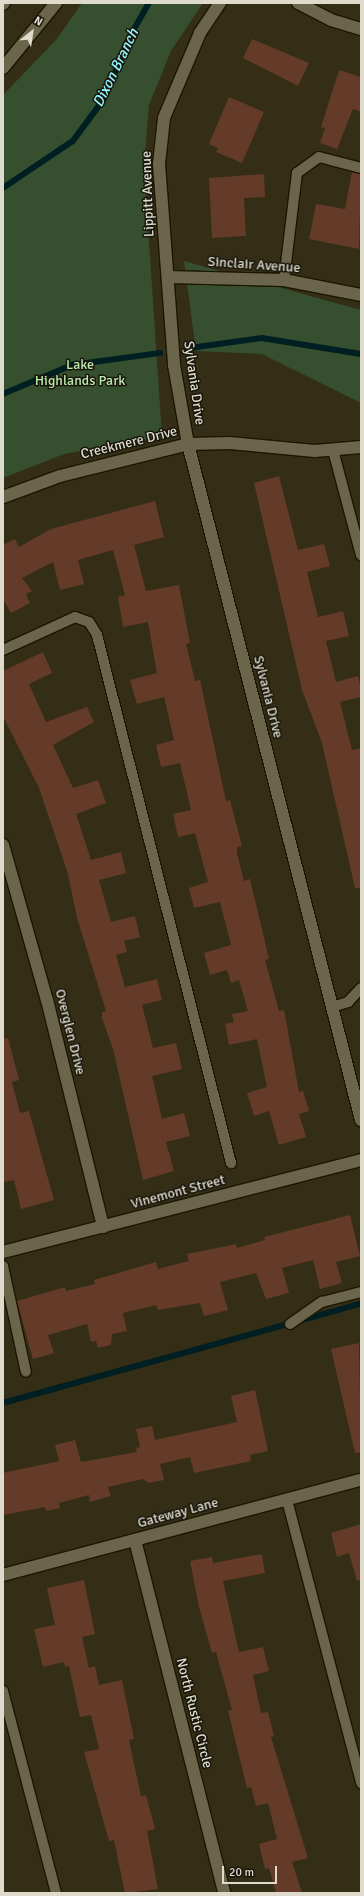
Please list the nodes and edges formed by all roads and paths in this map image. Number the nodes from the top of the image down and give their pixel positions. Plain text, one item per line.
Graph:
1 (56, 3) edge
2 (220, 3) edge
3 (298, 3) edge
4 (361, 29) edge
5 (3, 68) edge
6 (361, 168) edge
7 (168, 277) junction
8 (284, 280) junction
9 (361, 295) edge
10 (188, 444) junction
11 (361, 447) edge
12 (333, 450) junction
13 (3, 497) edge
14 (361, 556) edge
15 (3, 650) edge
16 (3, 845) edge
17 (361, 988) edge
18 (332, 1007) junction
19 (361, 1120) edge
20 (361, 1160) edge
21 (231, 1163) dead end
22 (103, 1227) junction
23 (3, 1252) edge
24 (3, 1266) edge
25 (361, 1292) edge
26 (290, 1324) dead end
27 (26, 1372) dead end
28 (361, 1480) edge
29 (287, 1500) junction
30 (135, 1540) junction
31 (3, 1574) edge
32 (3, 1691) edge
33 (361, 1782) edge
34 (56, 1893) edge
35 (224, 1893) edge

1 - 5 street
2 - 7 street, Lippitt Avenue
3 - 4 street
6 - 8 lane
7 - 8 street, Sinclair Avenue
7 - 10 street, Sylvania Drive
8 - 9 street, Sinclair Avenue
10 - 12 street, Creekmere Drive
10 - 13 street, Creekmere Drive
10 - 18 street, Sylvania Drive
11 - 12 street, Creekmere Drive
12 - 14 lane
15 - 21 lane
16 - 22 street, Overglen Drive
17 - 18 lane
18 - 19 street, Sylvania Drive
20 - 22 street, Vinemont Street
22 - 23 street, Vinemont Street
24 - 27 lane
25 - 26 lane
28 - 29 street, Gateway Lane
29 - 30 street, Gateway Lane
29 - 33 lane
30 - 31 street, Gateway Lane
30 - 35 street, North Rustic Circle
32 - 34 lane

